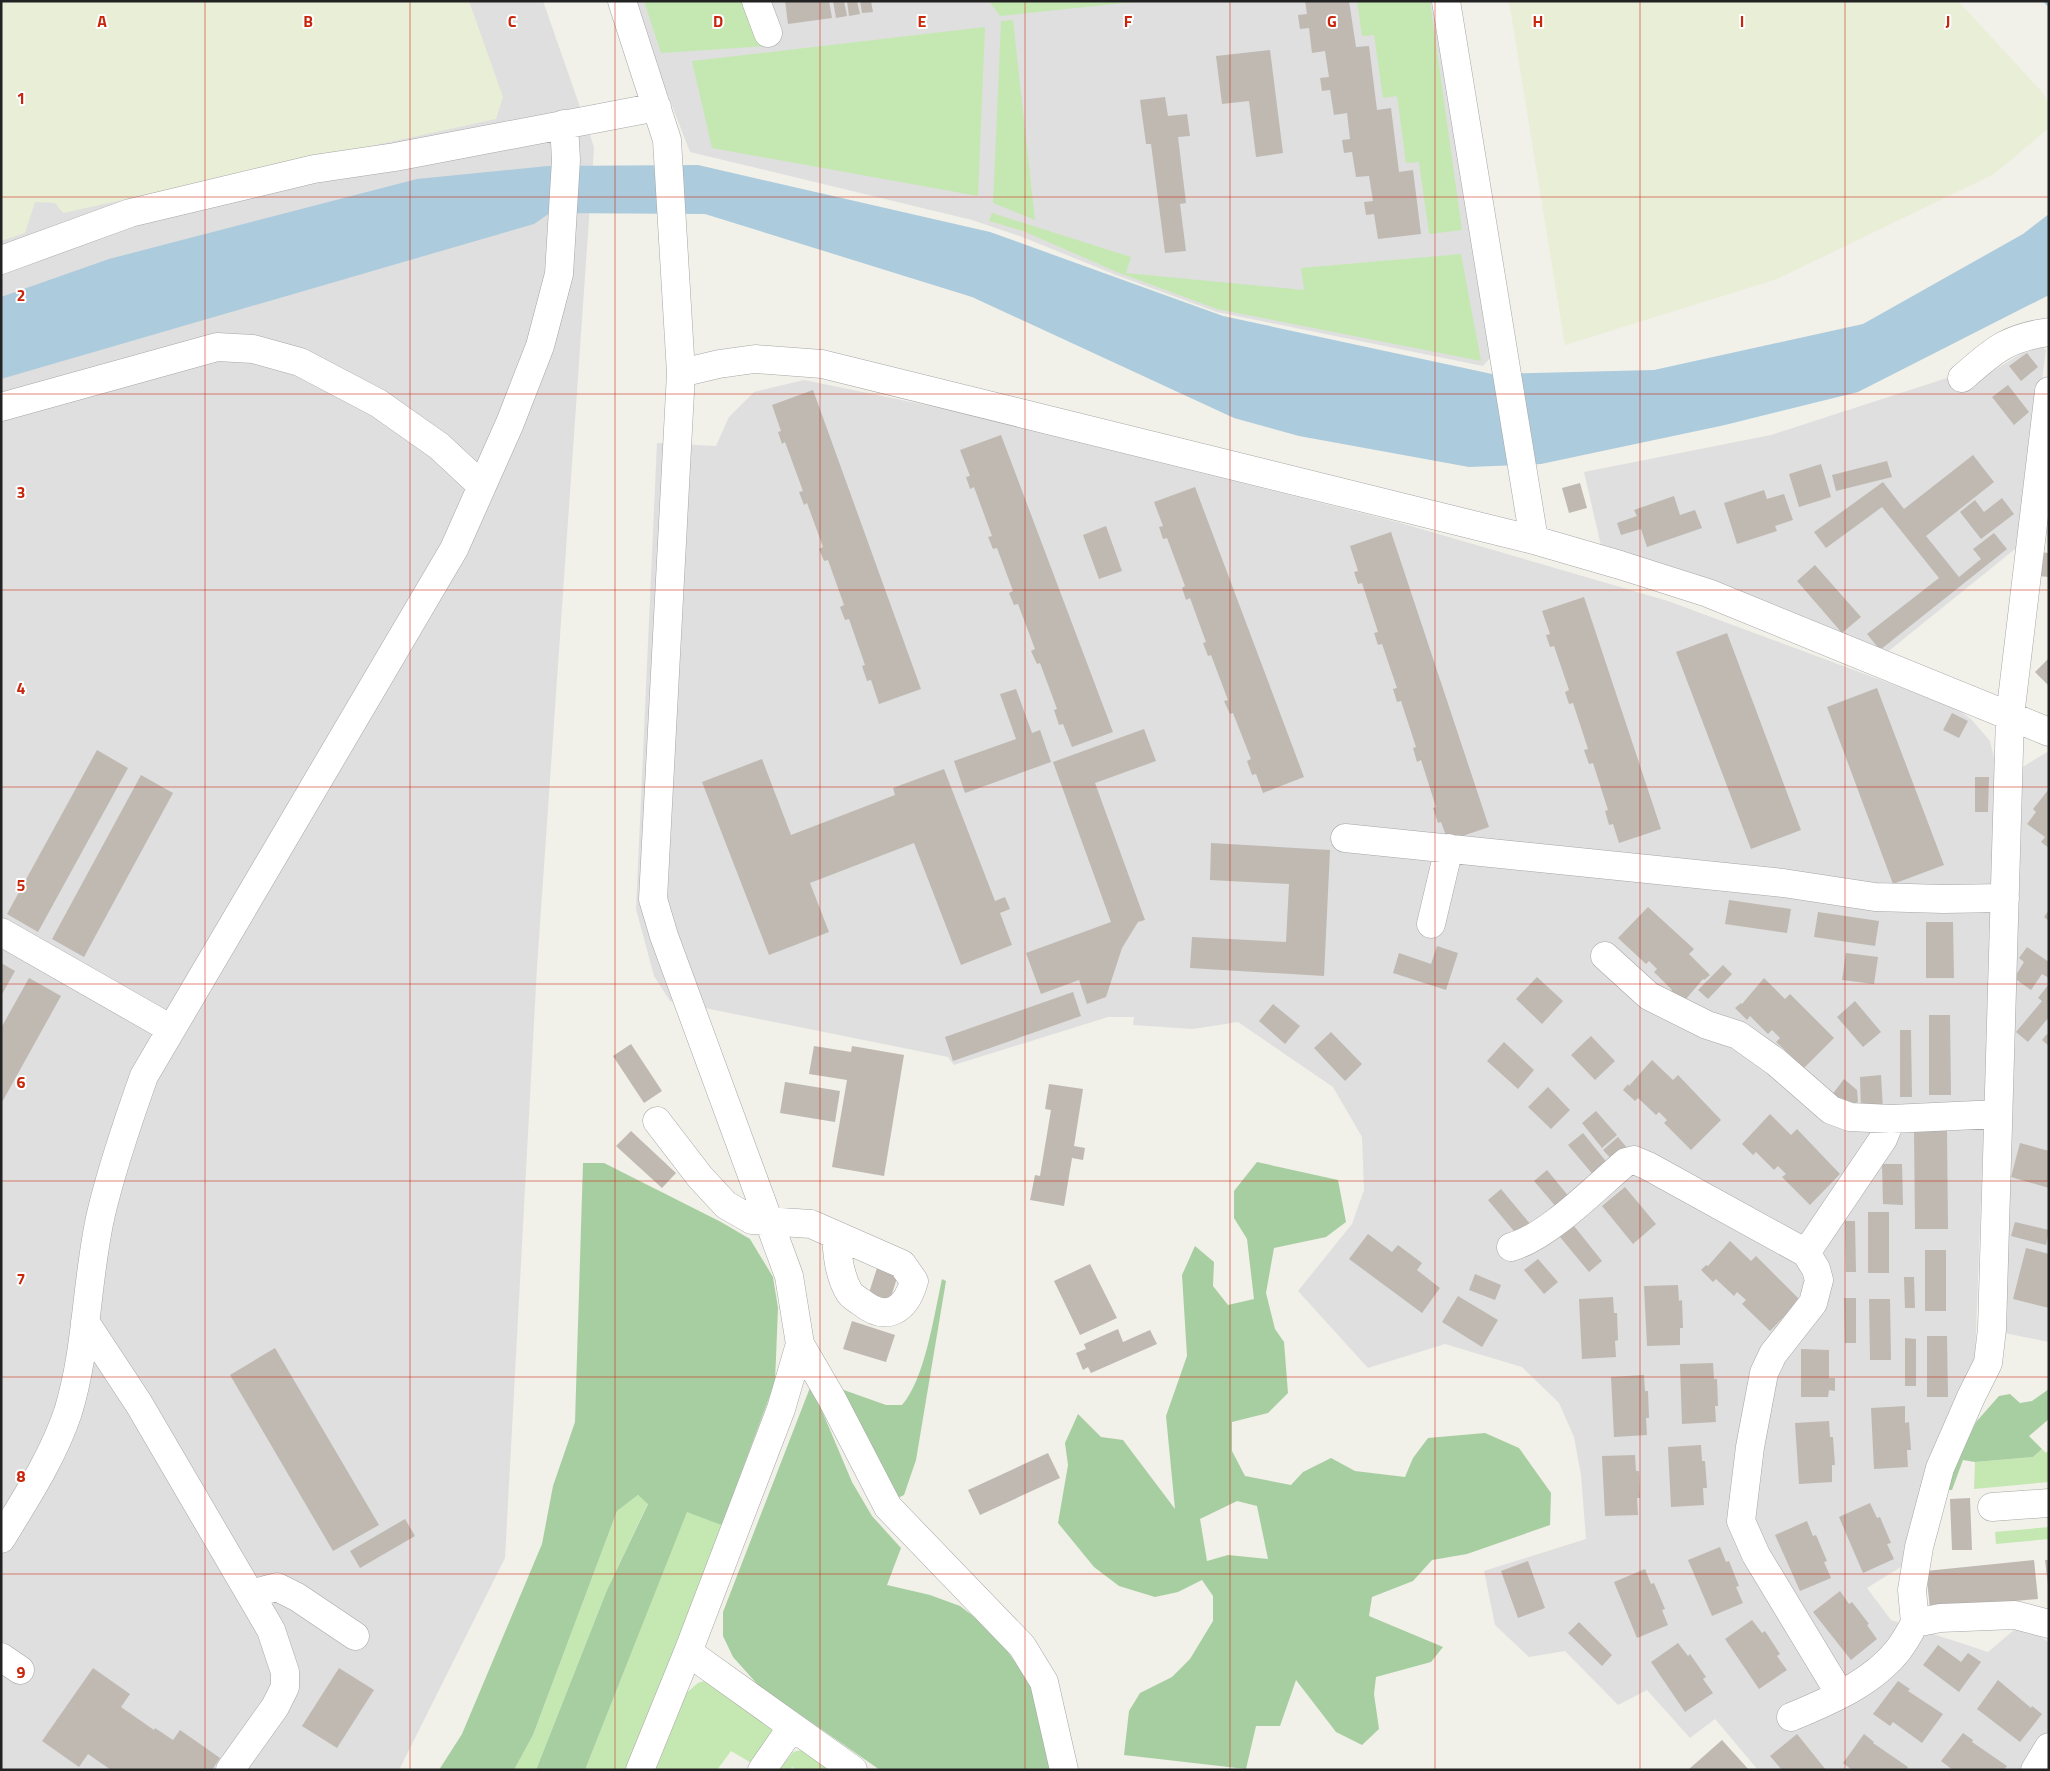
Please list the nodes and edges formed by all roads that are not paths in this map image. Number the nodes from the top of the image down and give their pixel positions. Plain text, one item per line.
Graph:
1 (622, 1) edge
2 (756, 1) edge
3 (1446, 1) edge
4 (768, 33) dead end
5 (657, 107) junction
6 (564, 124) junction
7 (1, 260) edge
8 (2049, 332) edge
9 (681, 374) junction
10 (1962, 378) dead end
11 (2049, 391) edge
12 (1, 407) edge
13 (482, 486) junction
14 (1534, 540) junction
15 (2010, 716) junction
16 (2049, 732) edge
17 (1345, 838) dead end
18 (1449, 848) junction
19 (2005, 898) junction
20 (1431, 924) dead end
21 (1, 932) edge
22 (1605, 956) dead end
23 (171, 1029) junction
24 (1998, 1114) junction
25 (1892, 1119) junction
26 (657, 1122) dead end
27 (770, 1222) junction
28 (836, 1235) dead end
29 (1511, 1247) dead end
30 (1806, 1253) junction
31 (85, 1322) junction
32 (800, 1344) junction
33 (2049, 1503) edge
34 (1992, 1507) dead end
35 (1, 1539) edge
36 (250, 1594) junction
37 (1915, 1623) junction
38 (2049, 1624) edge
39 (355, 1636) dead end
40 (688, 1652) junction
41 (1840, 1694) junction
42 (1791, 1717) dead end
43 (792, 1726) junction
44 (2049, 1748) edge
45 (230, 1770) edge
46 (640, 1770) edge
47 (762, 1770) edge
48 (853, 1770) edge
49 (1064, 1770) edge
50 (2035, 1770) edge

1 - 5 street
2 - 4 street
3 - 14 street
5 - 6 street
5 - 9 street
6 - 7 street
6 - 13 street
8 - 10 street
9 - 14 street
9 - 27 street
11 - 15 street
12 - 13 street
13 - 23 street
14 - 15 street
15 - 16 street
15 - 19 street
17 - 18 street
18 - 19 street
18 - 20 street
19 - 24 street
21 - 23 street
22 - 25 street
23 - 31 street
24 - 25 street
24 - 37 street
25 - 30 street
26 - 27 street
27 - 28 street
27 - 32 street
29 - 30 street
30 - 41 street
31 - 35 street
31 - 36 street
32 - 40 street
32 - 49 street
33 - 34 street
36 - 39 street
36 - 45 street
37 - 38 street
37 - 41 street
40 - 43 street
40 - 46 street
41 - 42 street
43 - 47 street
43 - 48 street
44 - 50 street

